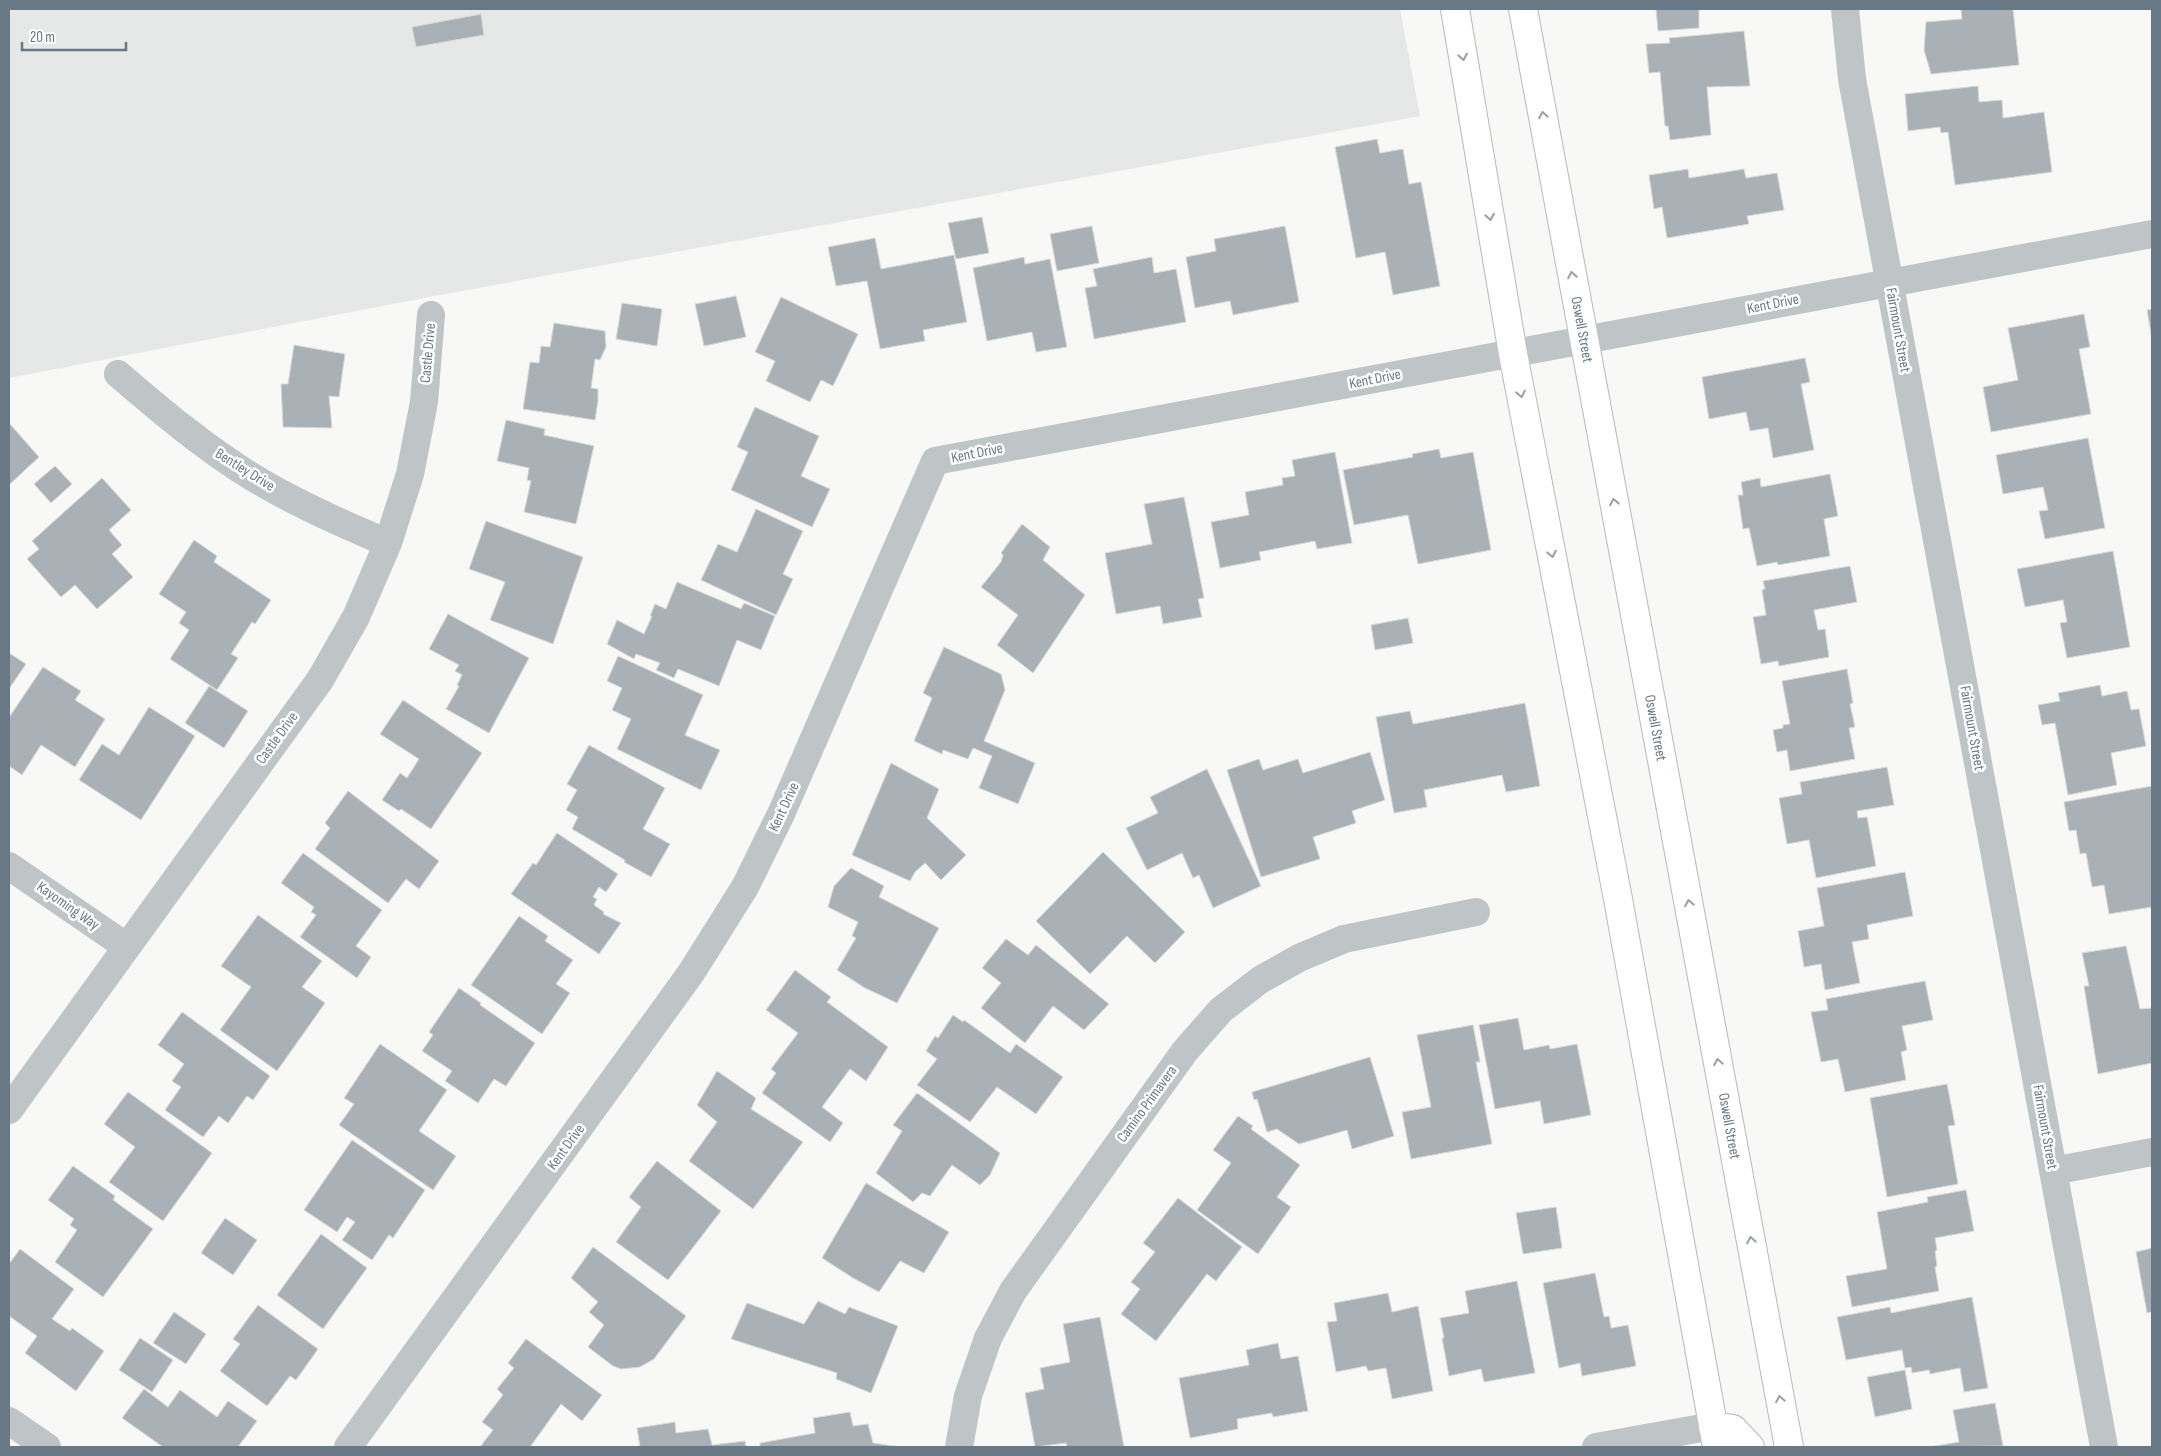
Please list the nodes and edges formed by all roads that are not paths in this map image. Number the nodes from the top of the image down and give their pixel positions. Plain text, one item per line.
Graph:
1 (1455, 9) edge
2 (1523, 9) edge
3 (1845, 9) edge
4 (2152, 234) edge
5 (1889, 282) junction
6 (431, 315) dead end
7 (1584, 340) junction
8 (1513, 354) junction
9 (118, 374) dead end
10 (388, 543) junction
11 (9, 866) edge
12 (1476, 912) dead end
13 (127, 947) junction
14 (9, 1110) edge
15 (2152, 1152) edge
16 (2053, 1171) junction
17 (9, 1421) edge
18 (1715, 1436) edge
19 (47, 1447) edge
20 (348, 1447) edge
21 (959, 1447) edge
22 (1596, 1447) edge
23 (1750, 1447) edge
24 (1789, 1447) edge
25 (2104, 1447) edge

1 -> 8 main road
7 -> 2 main road, Oswell Street
3 - 5 street, Fairmount Street
4 - 5 street, Kent Drive
5 - 7 street, Kent Drive
5 - 16 street, Fairmount Street
6 - 10 street, Castle Drive
7 - 8 street, Kent Drive
24 -> 7 main road, Oswell Street
8 -> 18 main road
8 - 20 street, Kent Drive
9 - 10 street, Bentley Drive
10 - 13 street, Castle Drive
11 - 13 street, Kayoming Way
12 - 21 street, Camino Primavera
13 - 14 street, Castle Drive
15 - 16 street
16 - 25 street, Fairmount Street
17 - 19 street
18 - 22 street
18 - 23 main road

